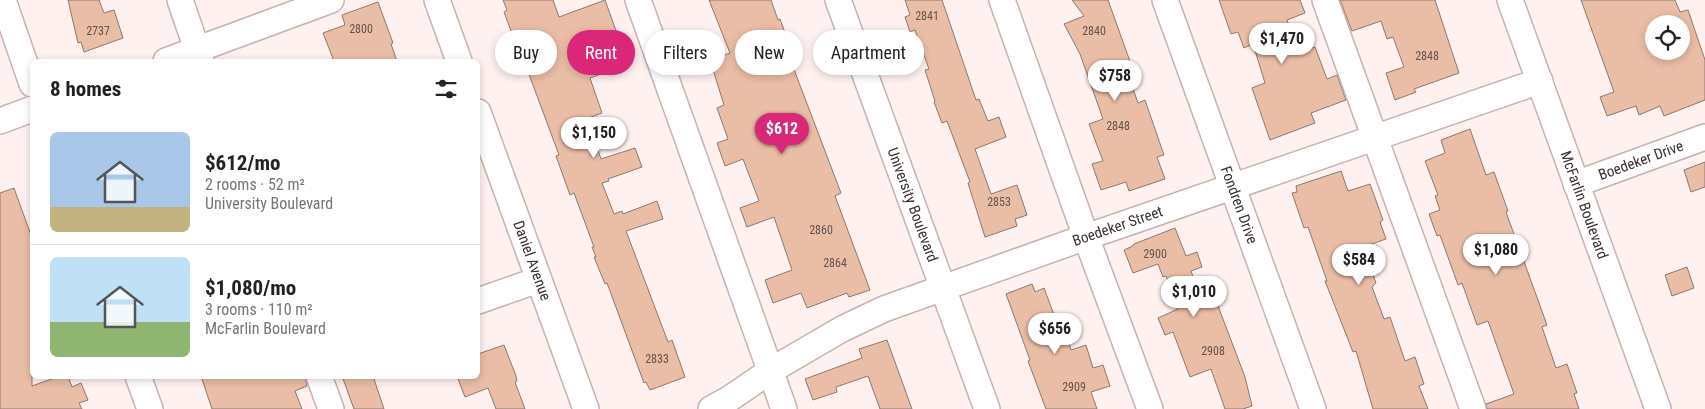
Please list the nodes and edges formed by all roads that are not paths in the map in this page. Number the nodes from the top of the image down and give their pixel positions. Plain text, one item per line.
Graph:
1 (3, 0) edge
2 (180, 0) edge
3 (331, 0) edge
4 (437, 0) edge
5 (638, 0) edge
6 (838, 0) edge
7 (1002, 0) edge
8 (1166, 0) edge
9 (1325, 0) edge
10 (1510, 0) edge
11 (198, 56) edge
12 (179, 59) edge
13 (458, 59) edge
14 (30, 78) edge
15 (1540, 81) junction
16 (30, 110) edge
17 (480, 118) edge
18 (0, 121) edge
19 (1705, 137) edge
20 (1374, 139) junction
21 (1576, 184) junction
22 (1233, 187) junction
23 (1086, 237) junction
24 (538, 280) junction
25 (944, 288) junction
26 (480, 300) edge
27 (770, 371) junction
28 (139, 379) edge
29 (320, 379) edge
30 (150, 409) edge
31 (331, 409) edge
32 (586, 409) edge
33 (711, 409) edge
34 (784, 409) edge
35 (987, 409) edge
36 (1150, 409) edge
37 (1313, 409) edge
38 (1474, 409) edge
39 (1658, 409) edge

1 - 14 street
2 - 11 street
3 - 11 street
4 - 13 street
5 - 27 street
6 - 25 street, University Boulevard
7 - 23 street
8 - 22 street, Fondren Drive
9 - 20 street
10 - 15 street, McFarlin Boulevard
11 - 12 street
15 - 20 street, Boedeker Street
15 - 21 street, McFarlin Boulevard
16 - 18 street
17 - 24 street, Daniel Avenue
19 - 21 street, Boedeker Drive
20 - 22 street, Boedeker Street
20 - 38 street
21 - 39 street, McFarlin Boulevard
22 - 23 street, Boedeker Street
22 - 37 street, Fondren Drive
23 - 25 street, Boedeker Street
23 - 36 street
24 - 26 street
24 - 32 street, Daniel Avenue
25 - 27 street, Boedeker Street
25 - 35 street, University Boulevard
27 - 33 street, Boedeker Street
27 - 34 street
28 - 30 street
29 - 31 street

